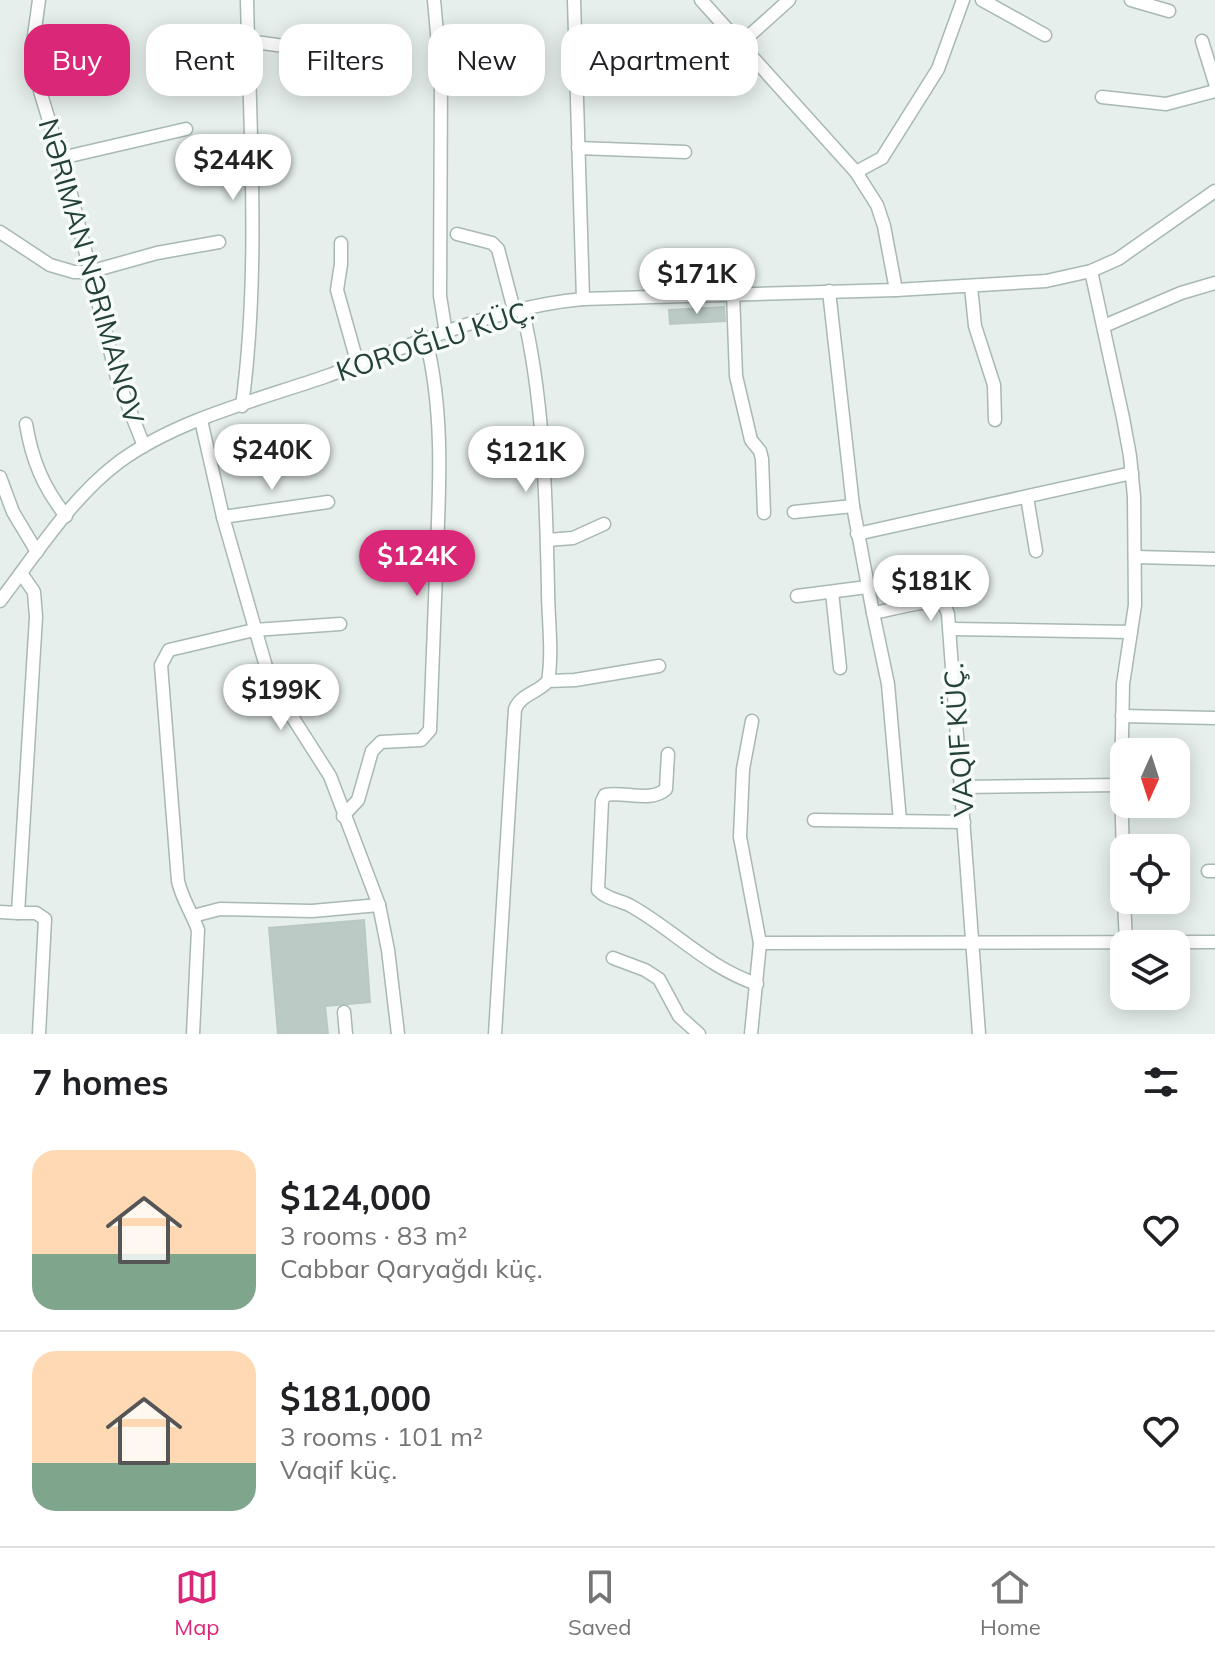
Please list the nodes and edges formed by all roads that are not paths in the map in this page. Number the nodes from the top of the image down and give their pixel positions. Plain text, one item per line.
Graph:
1 (39, 0) edge
2 (247, 0) edge
3 (434, 0) edge
4 (574, 0) edge
5 (701, 0) edge
6 (789, 0) edge
7 (963, 0) edge
8 (982, 0) edge
9 (1131, 0) edge
10 (1169, 11) dead end
11 (248, 24) edge
12 (722, 24) edge
13 (758, 28) edge
14 (1045, 35) dead end
15 (1202, 41) dead end
16 (758, 64) edge
17 (1215, 83) edge
18 (1215, 91) edge
19 (249, 96) edge
20 (1102, 97) dead end
21 (186, 129) dead end
22 (578, 148) junction
23 (685, 152) dead end
24 (61, 158) junction
25 (856, 172) junction
26 (1215, 191) edge
27 (0, 232) edge
28 (457, 234) dead end
29 (219, 242) dead end
30 (341, 243) dead end
31 (1091, 271) junction
32 (89, 272) junction
33 (1215, 283) edge
34 (971, 287) junction
35 (896, 290) junction
36 (829, 291) junction
37 (733, 293) junction
38 (583, 299) junction
39 (518, 309) junction
40 (1104, 326) junction
41 (446, 333) junction
42 (426, 340) junction
43 (358, 365) junction
44 (242, 406) junction
45 (201, 420) junction
46 (995, 420) dead end
47 (26, 424) dead end
48 (144, 446) junction
49 (1132, 473) junction
50 (0, 480) edge
51 (1027, 497) junction
52 (328, 502) dead end
53 (853, 506) junction
54 (794, 512) dead end
55 (764, 513) dead end
56 (66, 516) junction
57 (223, 517) junction
58 (604, 524) dead end
59 (857, 534) junction
60 (547, 540) junction
61 (1036, 551) dead end
62 (37, 552) junction
63 (1135, 557) junction
64 (1215, 559) edge
65 (21, 573) junction
66 (867, 587) junction
67 (832, 592) junction
68 (797, 596) dead end
69 (0, 601) edge
70 (873, 613) junction
71 (340, 624) dead end
72 (951, 629) junction
73 (254, 630) junction
74 (1131, 632) junction
75 (659, 666) dead end
76 (840, 668) dead end
77 (548, 681) junction
78 (1122, 716) junction
79 (1215, 718) edge
80 (752, 721) dead end
81 (1122, 738) edge
82 (668, 754) dead end
83 (1110, 785) edge
84 (961, 787) junction
85 (343, 816) junction
86 (814, 820) dead end
87 (900, 821) junction
88 (964, 822) junction
89 (379, 905) junction
90 (0, 912) edge
91 (18, 913) junction
92 (193, 916) junction
93 (972, 942) junction
94 (1190, 942) edge
95 (1215, 942) edge
96 (760, 943) junction
97 (1110, 943) edge
98 (613, 958) dead end
99 (757, 984) junction
100 (344, 1012) dead end
101 (39, 1034) edge
102 (193, 1034) edge
103 (346, 1034) edge
104 (398, 1034) edge
105 (495, 1034) edge
106 (699, 1034) edge
107 (751, 1034) edge
108 (979, 1034) edge

1 - 24 street, NƏRIMAN NƏRIMANOV
2 - 11 street
3 - 41 street
4 - 22 street
5 - 12 street
6 - 13 street
7 - 25 street
8 - 14 street
9 - 10 street
15 - 17 street
16 - 25 street
18 - 20 street
19 - 44 street
21 - 24 street
22 - 23 street
22 - 38 street
24 - 32 street, NƏRIMAN NƏRIMANOV
25 - 35 street
26 - 31 street, KOROĞLU KÜÇ.
27 - 32 street
28 - 39 street
29 - 32 street
30 - 43 street
31 - 34 street, KOROĞLU KÜÇ.
31 - 40 street
32 - 48 street, NƏRIMAN NƏRIMANOV
33 - 40 street
34 - 35 street, KOROĞLU KÜÇ.
34 - 46 street
35 - 36 street, KOROĞLU KÜÇ.
36 - 37 street, KOROĞLU KÜÇ.
36 - 53 street
37 - 38 street, KOROĞLU KÜÇ.
37 - 55 street
38 - 39 street, KOROĞLU KÜÇ.
39 - 41 street, KOROĞLU KÜÇ.
39 - 60 street
40 - 49 street
41 - 42 street, KOROĞLU KÜÇ.
42 - 43 street, KOROĞLU KÜÇ.
42 - 85 street
43 - 44 street, KOROĞLU KÜÇ.
44 - 45 street, KOROĞLU KÜÇ.
45 - 48 street, KOROĞLU KÜÇ.
45 - 57 street
47 - 56 street
48 - 56 street, KOROĞLU KÜÇ.
49 - 51 street
49 - 63 street
50 - 62 street
51 - 59 street
51 - 61 street
52 - 57 street
53 - 54 street
53 - 59 street
56 - 62 street, KOROĞLU KÜÇ.
57 - 73 street
58 - 60 street
59 - 66 street
60 - 77 street
62 - 65 street, KOROĞLU KÜÇ.
63 - 64 street
63 - 74 street
65 - 69 street, KOROĞLU KÜÇ.
65 - 91 street
66 - 67 street
66 - 70 street
67 - 68 street
67 - 76 street
70 - 72 street, VAQIF KÜÇ.
70 - 87 street
71 - 73 street
72 - 74 street
72 - 84 street, VAQIF KÜÇ.
73 - 85 street
73 - 92 street
74 - 78 street
75 - 77 street
77 - 105 street
78 - 79 street
78 - 81 street
80 - 96 street
82 - 99 street
83 - 84 street
84 - 88 street, VAQIF KÜÇ.
85 - 89 street
86 - 87 street
87 - 88 street
88 - 93 street, VAQIF KÜÇ.
89 - 92 street
89 - 104 street
90 - 91 street
91 - 101 street
92 - 102 street
93 - 96 street
93 - 97 street
93 - 108 street, VAQIF KÜÇ.
94 - 95 street
96 - 99 street
98 - 106 street
99 - 107 street
100 - 103 street

